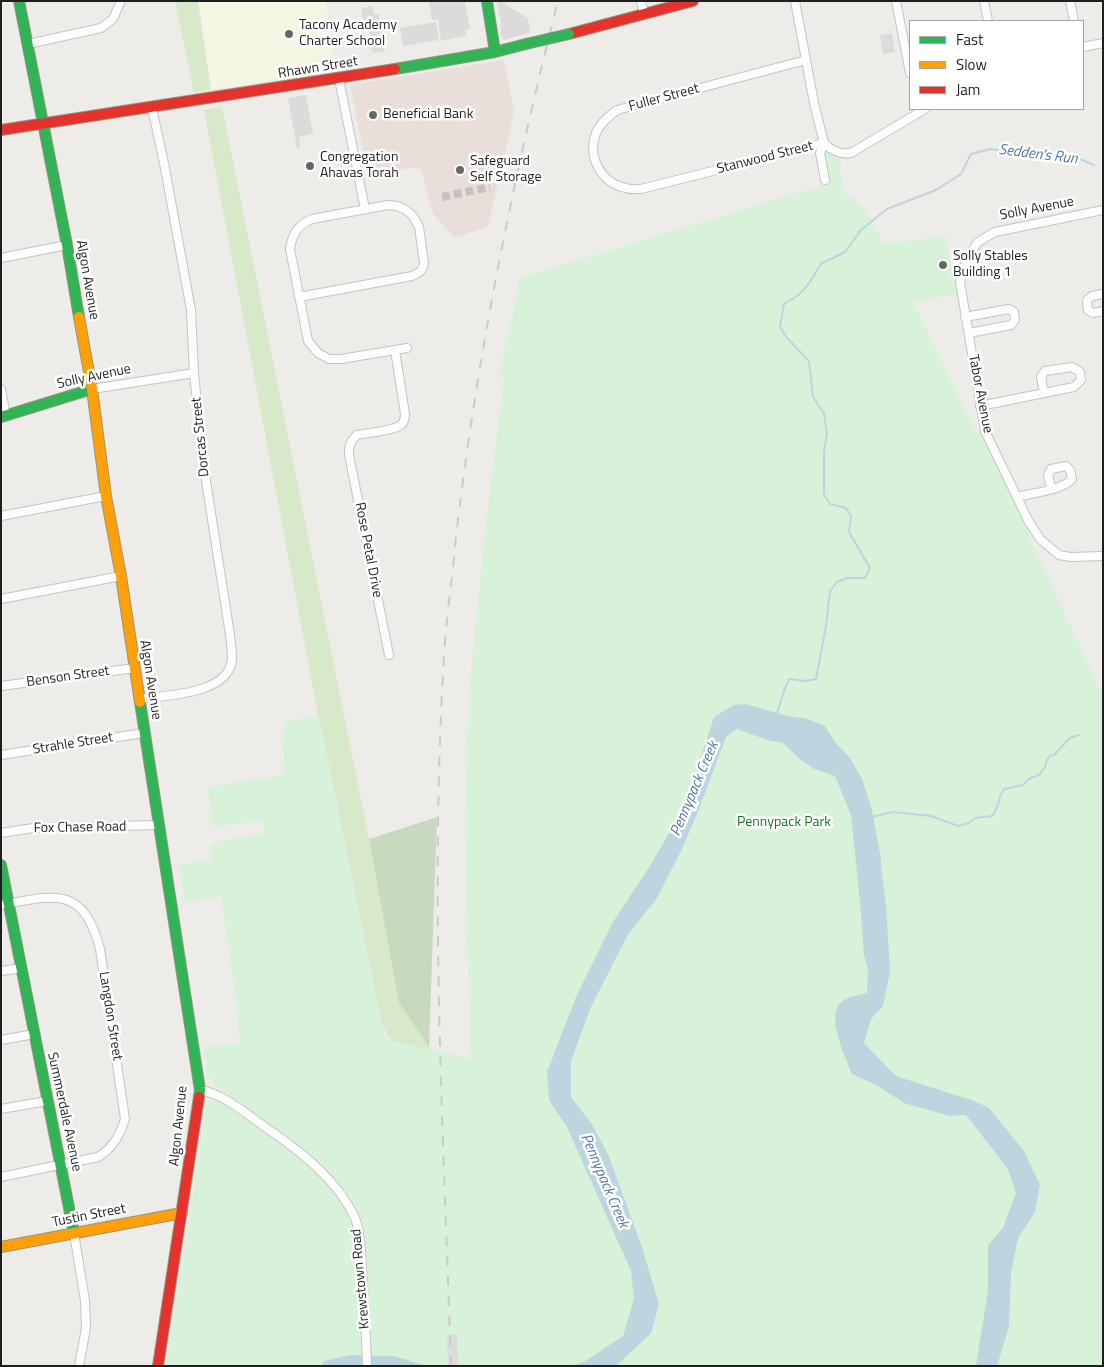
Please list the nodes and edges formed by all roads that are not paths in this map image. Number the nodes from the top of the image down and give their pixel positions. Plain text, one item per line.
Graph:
1 (19, 1) edge
2 (487, 1) edge
3 (641, 1) edge
4 (693, 1) edge
5 (795, 1) edge
6 (896, 1) edge
7 (984, 1) edge
8 (1070, 1) edge
9 (121, 2) edge
10 (644, 14) junction
11 (988, 20) edge
12 (1074, 20) edge
13 (1103, 43) edge
14 (28, 44) junction
15 (1084, 47) edge
16 (495, 52) junction
17 (806, 60) junction
18 (909, 68) edge
19 (339, 79) junction
20 (152, 108) junction
21 (920, 110) edge
22 (44, 124) junction
23 (1, 130) edge
24 (824, 143) junction
25 (825, 180) dead end
26 (621, 187) joint
27 (364, 210) junction
28 (1103, 210) edge
29 (979, 241) joint
30 (67, 245) junction
31 (1, 258) edge
32 (1103, 294) edge
33 (299, 297) junction
34 (1103, 311) edge
35 (966, 317) junction
36 (969, 333) junction
37 (407, 348) dead end
38 (395, 350) junction
39 (194, 374) junction
40 (1, 389) edge
41 (92, 389) junction
42 (1044, 393) junction
43 (980, 406) junction
44 (4, 417) edge
45 (1051, 488) dead end
46 (106, 496) junction
47 (1017, 497) junction
48 (1, 516) edge
49 (1103, 556) edge
50 (120, 576) junction
51 (1, 599) edge
52 (389, 655) dead end
53 (134, 668) junction
54 (1, 686) edge
55 (138, 699) junction
56 (144, 733) junction
57 (1, 755) edge
58 (158, 825) junction
59 (1, 833) edge
60 (1, 865) edge
61 (5, 904) edge
62 (22, 968) junction
63 (1, 971) edge
64 (35, 1034) junction
65 (1, 1040) edge
66 (200, 1090) junction
67 (48, 1101) junction
68 (1, 1110) edge
69 (62, 1166) junction
70 (1, 1177) edge
71 (182, 1213) junction
72 (74, 1233) junction
73 (1, 1247) edge
74 (79, 1366) edge
75 (158, 1366) edge
76 (367, 1366) edge

1 - 14 street, Algon Avenue
2 - 16 street
3 - 10 street
4 - 10 street, Rhawn Street
5 - 17 street
6 - 18 street
7 - 11 street
8 - 12 street
9 - 14 street
10 - 16 street, Rhawn Street, bridge
13 - 15 street
14 - 22 street, Algon Avenue
16 - 19 street, Rhawn Street
17 - 24 street
17 - 26 street, Fuller Street
19 - 20 street, Rhawn Street
19 - 27 street
20 - 22 street, Rhawn Street
20 - 39 street, Dorcas Street
21 - 24 street, Stanwood Street
22 - 23 street, Rhawn Street
22 - 30 street, Algon Avenue
24 - 25 street
24 - 26 street, Stanwood Street
27 - 33 street
27 - 33 street
28 - 29 street, Solly Avenue
29 - 35 street, Tabor Avenue
30 - 31 street
30 - 41 street, Algon Avenue
32 - 34 street
33 - 38 street
35 - 36 street, Tabor Avenue
35 - 36 street
36 - 43 street, Tabor Avenue
37 - 38 street
38 - 52 street, Rose Petal Drive
39 - 41 street, Solly Avenue
39 - 55 street, Dorcas Street
40 - 44 street
41 - 44 street, Solly Avenue
41 - 46 street, Algon Avenue
42 - 42 street
42 - 43 street
43 - 47 street, Tabor Avenue
45 - 47 street
46 - 48 street
46 - 50 street, Algon Avenue
47 - 49 street, Tabor Avenue
50 - 51 street
50 - 53 street, Algon Avenue
53 - 54 street, Benson Street
53 - 55 street, Algon Avenue
55 - 56 street, Algon Avenue
56 - 57 street, Strahle Street
56 - 58 street, Algon Avenue
58 - 59 street, Fox Chase Road
58 - 66 street, Algon Avenue
60 - 61 street, Summerdale Avenue
61 - 62 street, Summerdale Avenue
61 - 69 street, Langdon Street
62 - 63 street
62 - 64 street, Summerdale Avenue
64 - 65 street
64 - 67 street, Summerdale Avenue
66 - 71 street, Algon Avenue
66 - 76 street, Krewstown Road
67 - 68 street
67 - 69 street, Summerdale Avenue
69 - 70 street, Langdon Street
69 - 72 street, Summerdale Avenue
71 - 72 street, Tustin Street
71 - 75 street, Algon Avenue
72 - 73 street, Tustin Street
72 - 74 street, Summerdale Avenue

